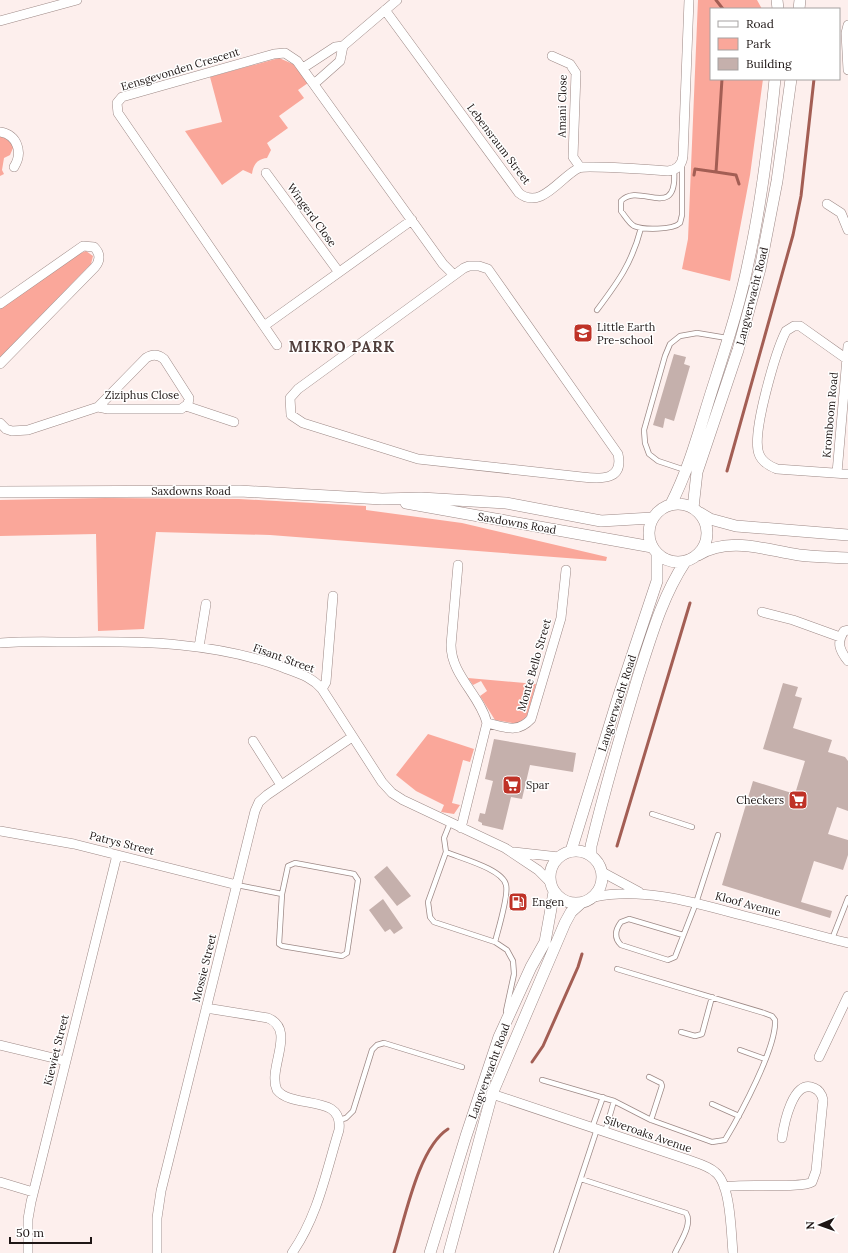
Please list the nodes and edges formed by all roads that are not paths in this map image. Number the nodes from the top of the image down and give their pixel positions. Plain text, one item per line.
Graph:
1 (77, 0) edge
2 (397, 0) edge
3 (689, 0) edge
4 (385, 10) junction
5 (0, 21) edge
6 (848, 25) edge
7 (343, 46) junction
8 (552, 56) dead end
9 (303, 68) junction
10 (848, 70) edge
11 (775, 80) edge
12 (791, 80) edge
13 (314, 84) junction
14 (0, 132) edge
15 (682, 162) junction
16 (14, 167) dead end
17 (580, 167) junction
18 (674, 170) junction
19 (266, 173) dead end
20 (827, 204) dead end
21 (412, 220) junction
22 (641, 228) junction
23 (848, 230) edge
24 (338, 272) junction
25 (454, 275) junction
26 (0, 304) edge
27 (597, 310) dead end
28 (264, 326) junction
29 (729, 338) junction
30 (277, 345) dead end
31 (848, 346) edge
32 (847, 359) edge
33 (0, 364) edge
34 (186, 406) junction
35 (98, 407) junction
36 (234, 422) dead end
37 (3, 426) edge
38 (686, 470) junction
39 (837, 473) junction
40 (848, 474) edge
41 (0, 492) edge
42 (382, 498) junction
43 (671, 504) junction
44 (696, 510) junction
45 (652, 518) junction
46 (848, 535) edge
47 (654, 551) junction
48 (698, 555) junction
49 (848, 558) edge
50 (685, 562) junction
51 (458, 565) dead end
52 (566, 570) dead end
53 (333, 596) dead end
54 (206, 604) dead end
55 (762, 612) dead end
56 (848, 630) edge
57 (840, 637) junction
58 (0, 643) edge
59 (198, 647) junction
60 (848, 661) edge
61 (322, 689) junction
62 (487, 723) junction
63 (352, 736) junction
64 (253, 741) dead end
65 (281, 785) junction
66 (652, 814) dead end
67 (450, 823) junction
68 (692, 827) dead end
69 (461, 828) junction
70 (0, 831) edge
71 (718, 834) dead end
72 (571, 851) junction
73 (446, 852) junction
74 (512, 852) junction
75 (117, 855) junction
76 (591, 855) junction
77 (559, 857) junction
78 (602, 872) junction
79 (237, 885) junction
80 (552, 887) junction
81 (641, 893) junction
82 (282, 894) junction
83 (594, 897) junction
84 (848, 898) edge
85 (581, 903) junction
86 (696, 903) junction
87 (683, 935) junction
88 (832, 939) junction
89 (495, 942) junction
90 (848, 943) edge
91 (616, 969) dead end
92 (848, 996) edge
93 (712, 997) junction
94 (206, 1008) junction
95 (681, 1032) dead end
96 (499, 1038) junction
97 (0, 1045) edge
98 (740, 1050) dead end
99 (819, 1057) dead end
100 (765, 1059) junction
101 (66, 1061) junction
102 (462, 1067) dead end
103 (649, 1078) dead end
104 (542, 1080) dead end
105 (492, 1094) junction
106 (602, 1097) junction
107 (614, 1101) junction
108 (712, 1104) dead end
109 (739, 1116) junction
110 (339, 1120) junction
111 (651, 1120) junction
112 (598, 1130) junction
113 (782, 1138) dead end
114 (581, 1179) junction
115 (0, 1182) edge
116 (724, 1187) junction
117 (33, 1192) junction
118 (28, 1253) edge
119 (157, 1253) edge
120 (292, 1253) edge
121 (430, 1253) edge
122 (449, 1253) edge
123 (556, 1253) edge
124 (675, 1253) edge
125 (733, 1253) edge

1 - 5 street
2 - 4 street
3 - 15 street
4 - 7 street
4 - 17 street, Lebensraum Street
6 - 10 street
7 - 9 street
7 - 13 street
8 - 17 street, Amani Close
9 - 13 street, Eensgevonden Crescent
9 - 28 street, Eensgevonden Crescent
11 - 29 street, Langverwacht Road
12 - 44 street, Langverwacht Road
13 - 21 street, Eensgevonden Crescent
14 - 16 street
15 - 18 street
15 - 22 lane
17 - 18 street
18 - 22 lane
19 - 24 street, Wingerd Close
20 - 23 street
21 - 24 street
21 - 25 street, Eensgevonden Crescent
22 - 27 lane
24 - 28 street
25 - 25 street
26 - 33 street
28 - 30 street, Eensgevonden Crescent
29 - 38 street, Langverwacht Road
29 - 38 lane
31 - 32 street, Kromboom Road
32 - 39 street, Kromboom Road
32 - 39 street
34 - 35 street, Ziziphus Close
34 - 35 street, Ziziphus Close
34 - 36 street, Ziziphus Close
35 - 37 street, Ziziphus Close
38 - 43 street, Langverwacht Road
39 - 40 street
41 - 42 street, Saxdowns Road
42 - 45 street, Saxdowns Road
42 - 47 street, Saxdowns Road
43 - 44 street
43 - 45 street
44 - 46 street
44 - 48 street
45 - 47 street
47 - 50 street
47 - 72 street, Langverwacht Road
48 - 49 street
48 - 50 street
50 - 76 street, Langverwacht Road
51 - 62 street
52 - 62 street, Monte Bello Street
53 - 61 street
54 - 59 street
55 - 57 street
56 - 57 street
57 - 60 street
58 - 59 street, Fisant Street
59 - 61 street, Fisant Street
61 - 63 street, Fisant Street
62 - 69 street
63 - 65 street, Mossie Street
63 - 67 street, Fisant Street
64 - 65 street
65 - 79 street, Mossie Street
66 - 68 lane
67 - 69 street, Fisant Street
67 - 73 lane
69 - 74 street, Fisant Street
70 - 75 street, Patrys Street
71 - 86 lane
72 - 76 street
72 - 77 street
73 - 89 lane
73 - 89 lane
74 - 77 street, Fisant Street
74 - 80 street, Fisant Street
75 - 79 street, Patrys Street
75 - 101 street, Kiewiet Street
76 - 78 street
77 - 80 street
78 - 81 street, Kloof Avenue
78 - 83 street
79 - 82 lane
79 - 94 street, Mossie Street
80 - 85 street
80 - 96 street, Langverwacht Road
81 - 83 street, Kloof Avenue
81 - 86 street, Kloof Avenue
82 - 82 lane
83 - 85 street
84 - 88 lane
85 - 105 street, Langverwacht Road
86 - 87 lane
86 - 88 street, Kloof Avenue
87 - 87 lane
88 - 90 street, Kloof Avenue
89 - 96 lane
91 - 93 lane
92 - 99 street
93 - 95 lane
93 - 100 lane
94 - 110 street
94 - 119 street, Mossie Street
96 - 121 street, Langverwacht Road
97 - 101 street
98 - 100 lane
100 - 109 lane
101 - 117 street, Kiewiet Street
102 - 110 lane
103 - 111 lane
104 - 106 lane
105 - 112 street, Silveroaks Avenue
105 - 122 street, Langverwacht Road
106 - 107 lane
106 - 112 lane
107 - 111 lane
107 - 112 lane
108 - 109 lane
109 - 111 lane
110 - 120 street
112 - 114 lane
112 - 116 street, Silveroaks Avenue
113 - 116 street
114 - 123 lane
114 - 124 lane
115 - 117 street
116 - 125 street, Silveroaks Avenue
117 - 118 street, Kiewiet Street

